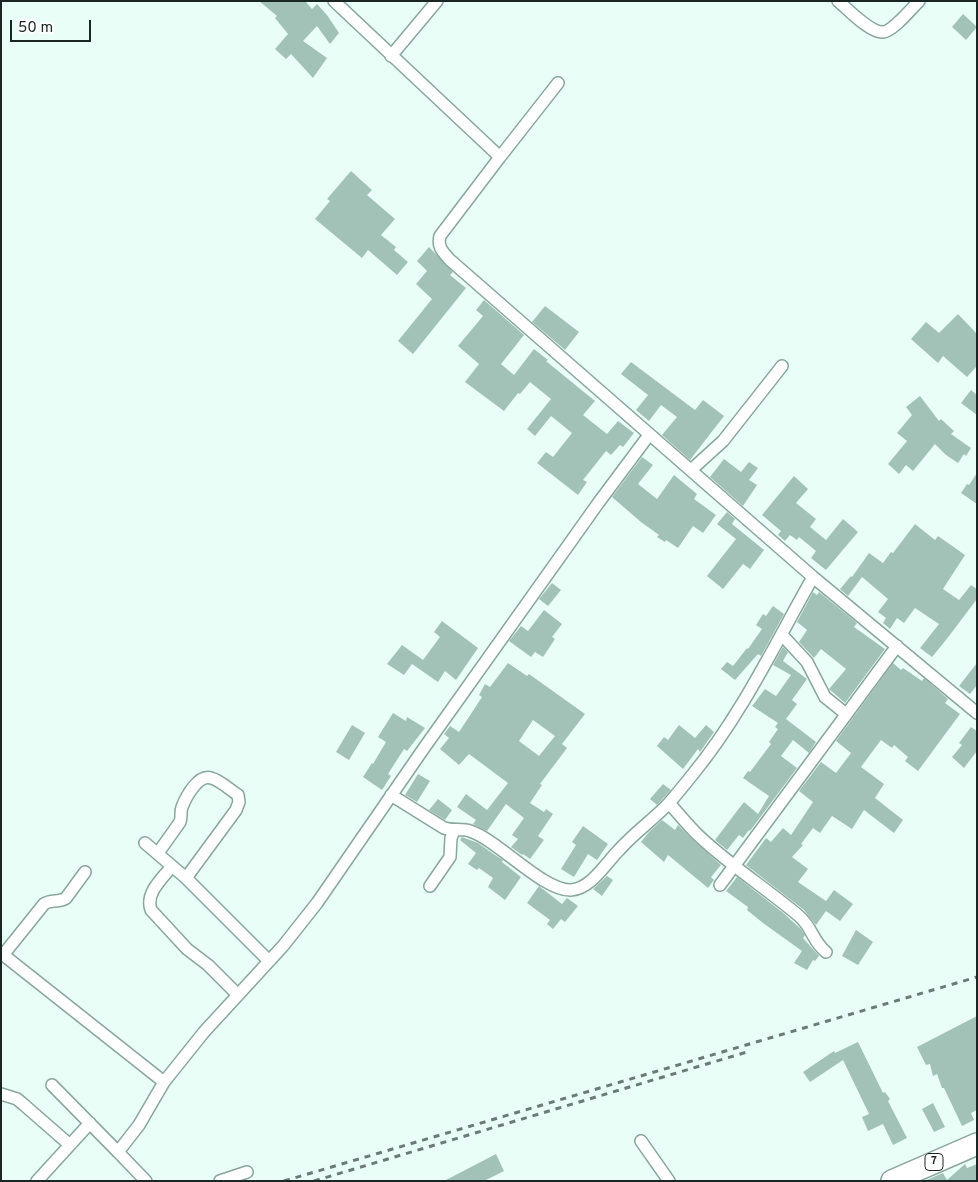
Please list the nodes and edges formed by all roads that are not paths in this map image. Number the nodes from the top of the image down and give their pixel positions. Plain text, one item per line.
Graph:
1 (334, 1) edge
2 (437, 1) edge
3 (838, 1) edge
4 (919, 1) edge
5 (391, 56) junction
6 (558, 83) dead end
7 (500, 157) junction
8 (782, 366) dead end
9 (649, 435) junction
10 (691, 470) junction
11 (813, 577) junction
12 (782, 635) junction
13 (897, 646) junction
14 (977, 713) edge
15 (846, 714) junction
16 (391, 795) junction
17 (669, 803) junction
18 (454, 831) junction
19 (145, 842) dead end
20 (158, 853) junction
21 (172, 866) junction
22 (734, 866) junction
23 (85, 872) dead end
24 (186, 878) junction
25 (720, 885) dead end
26 (430, 886) dead end
27 (826, 952) dead end
28 (2, 954) edge
29 (269, 961) junction
30 (238, 995) junction
31 (164, 1082) junction
32 (52, 1085) dead end
33 (1, 1094) edge
34 (90, 1123) junction
35 (641, 1141) dead end
36 (977, 1144) edge
37 (70, 1145) junction
38 (118, 1152) junction
39 (247, 1172) dead end
40 (37, 1181) edge
41 (146, 1181) edge
42 (220, 1181) edge
43 (668, 1181) edge
44 (892, 1181) edge

1 - 5 street
2 - 5 street
3 - 4 street
5 - 7 street
6 - 7 street
7 - 9 street
8 - 10 street
9 - 10 street
9 - 16 street
10 - 11 street
11 - 12 street
11 - 13 street
12 - 15 street
12 - 17 street
13 - 14 street
13 - 15 street
15 - 22 street
16 - 18 street
16 - 29 street
17 - 18 street
17 - 22 street
18 - 26 street
19 - 20 street
20 - 21 street
20 - 24 street
21 - 24 street
21 - 30 street
22 - 25 street
22 - 27 street
23 - 28 street
24 - 29 street
28 - 31 street
29 - 30 street
30 - 31 street
31 - 38 street
32 - 34 street
33 - 37 street
34 - 37 street
34 - 38 street
35 - 43 street
36 - 44 highway, 7
37 - 40 street
38 - 41 street
39 - 42 street

